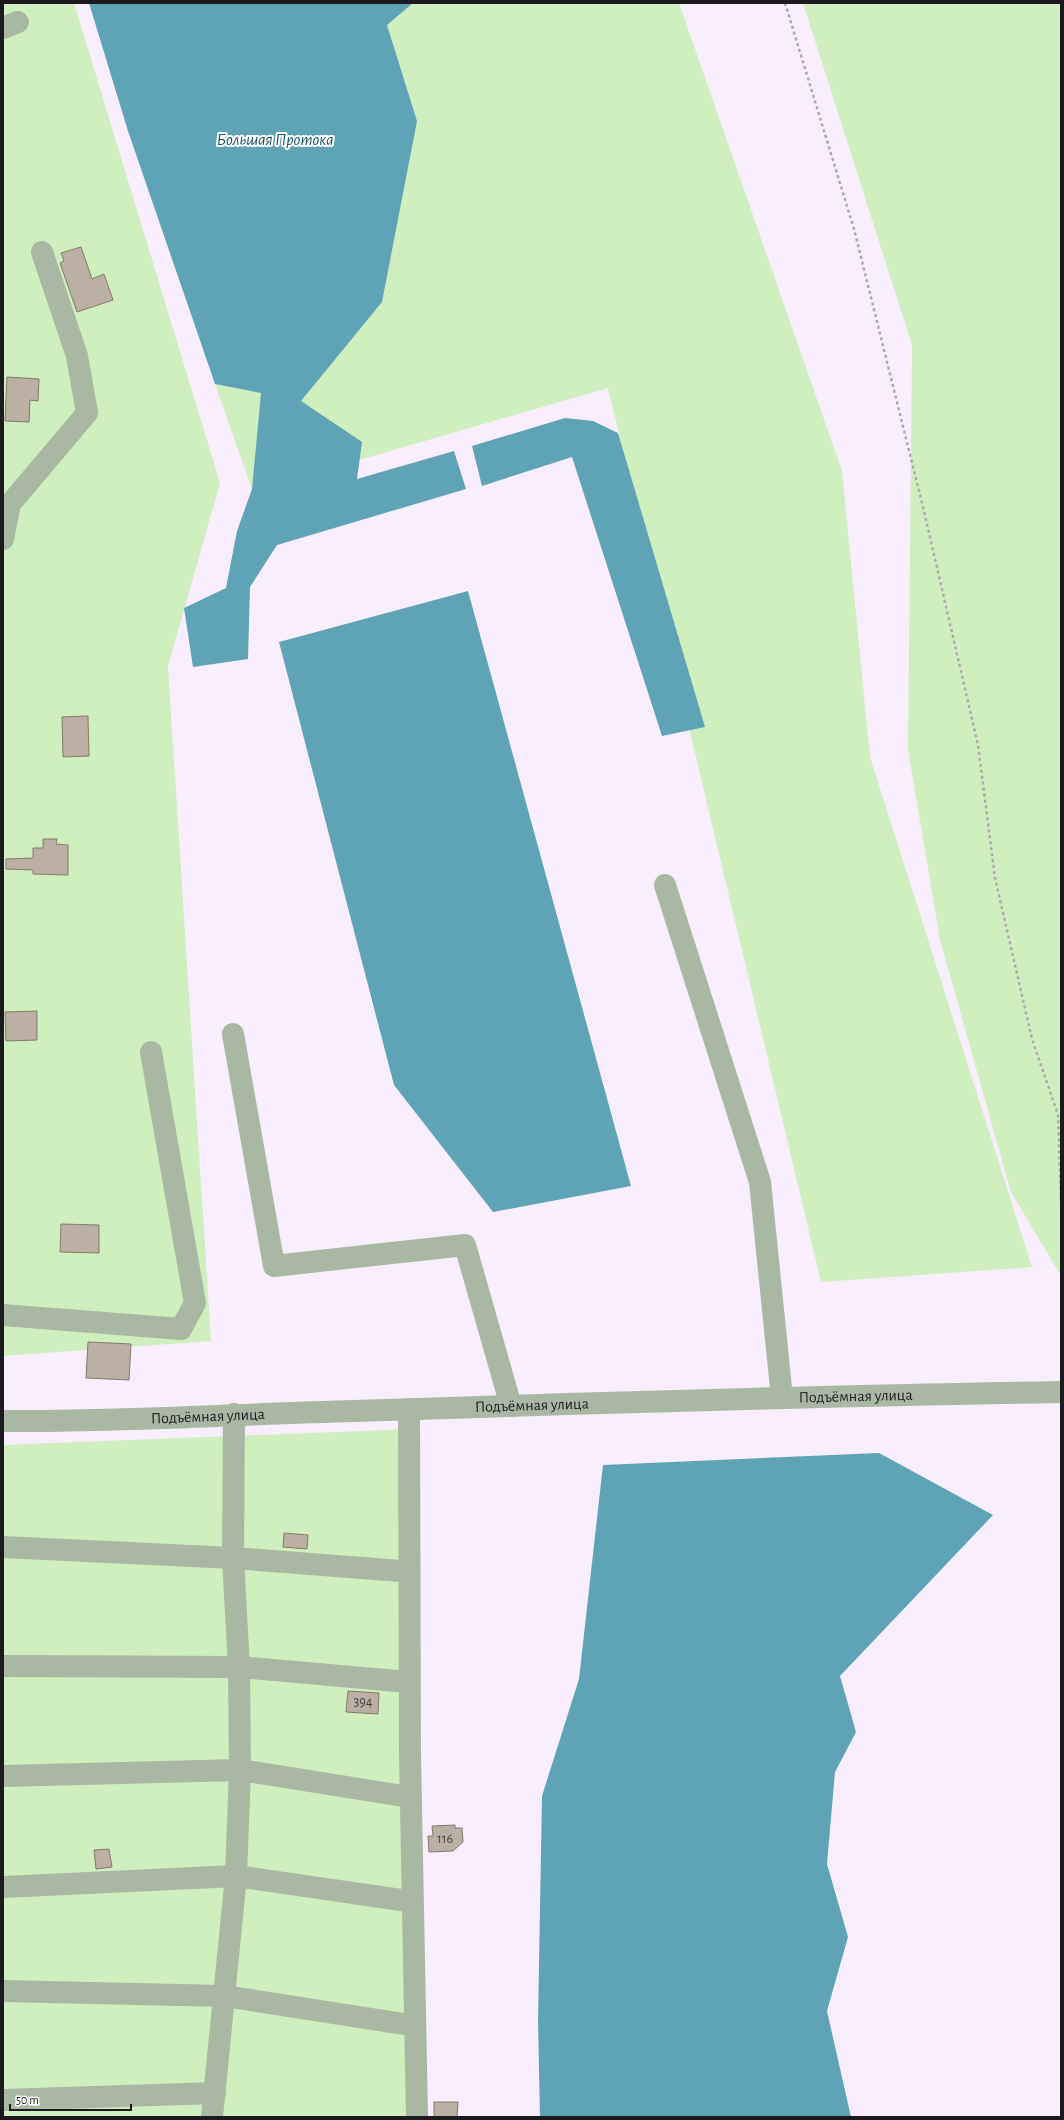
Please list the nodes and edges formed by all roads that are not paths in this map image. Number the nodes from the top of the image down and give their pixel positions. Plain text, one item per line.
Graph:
1 (42, 252) dead end
2 (3, 538) edge
3 (665, 885) dead end
4 (233, 1034) dead end
5 (151, 1052) dead end
6 (3, 1315) edge
7 (1061, 1392) edge
8 (782, 1398) junction
9 (511, 1406) junction
10 (409, 1409) junction
11 (234, 1414) junction
12 (3, 1421) edge
13 (3, 1547) edge
14 (233, 1558) junction
15 (401, 1570) dead end
16 (3, 1666) edge
17 (239, 1667) junction
18 (397, 1681) dead end
19 (240, 1770) junction
20 (3, 1776) edge
21 (403, 1796) dead end
22 (236, 1876) junction
23 (3, 1887) edge
24 (408, 1901) dead end
25 (3, 1991) edge
26 (225, 1996) junction
27 (404, 2024) dead end
28 (215, 2093) junction
29 (3, 2100) edge
30 (212, 2117) edge
31 (417, 2117) edge

1 - 2 street
3 - 8 street
4 - 9 street
5 - 6 street
7 - 8 street, Подъёмная улица
8 - 9 street, Подъёмная улица
9 - 10 street, Подъёмная улица
10 - 11 street, Подъёмная улица
10 - 31 street
11 - 12 street, Подъёмная улица
11 - 14 street
13 - 14 street
14 - 15 street
14 - 17 street
16 - 17 street
17 - 18 street
17 - 19 street
19 - 20 street
19 - 21 street
19 - 22 street
22 - 23 street
22 - 24 street
22 - 26 street
25 - 26 street
26 - 27 street
26 - 28 street
28 - 29 street
28 - 30 street

